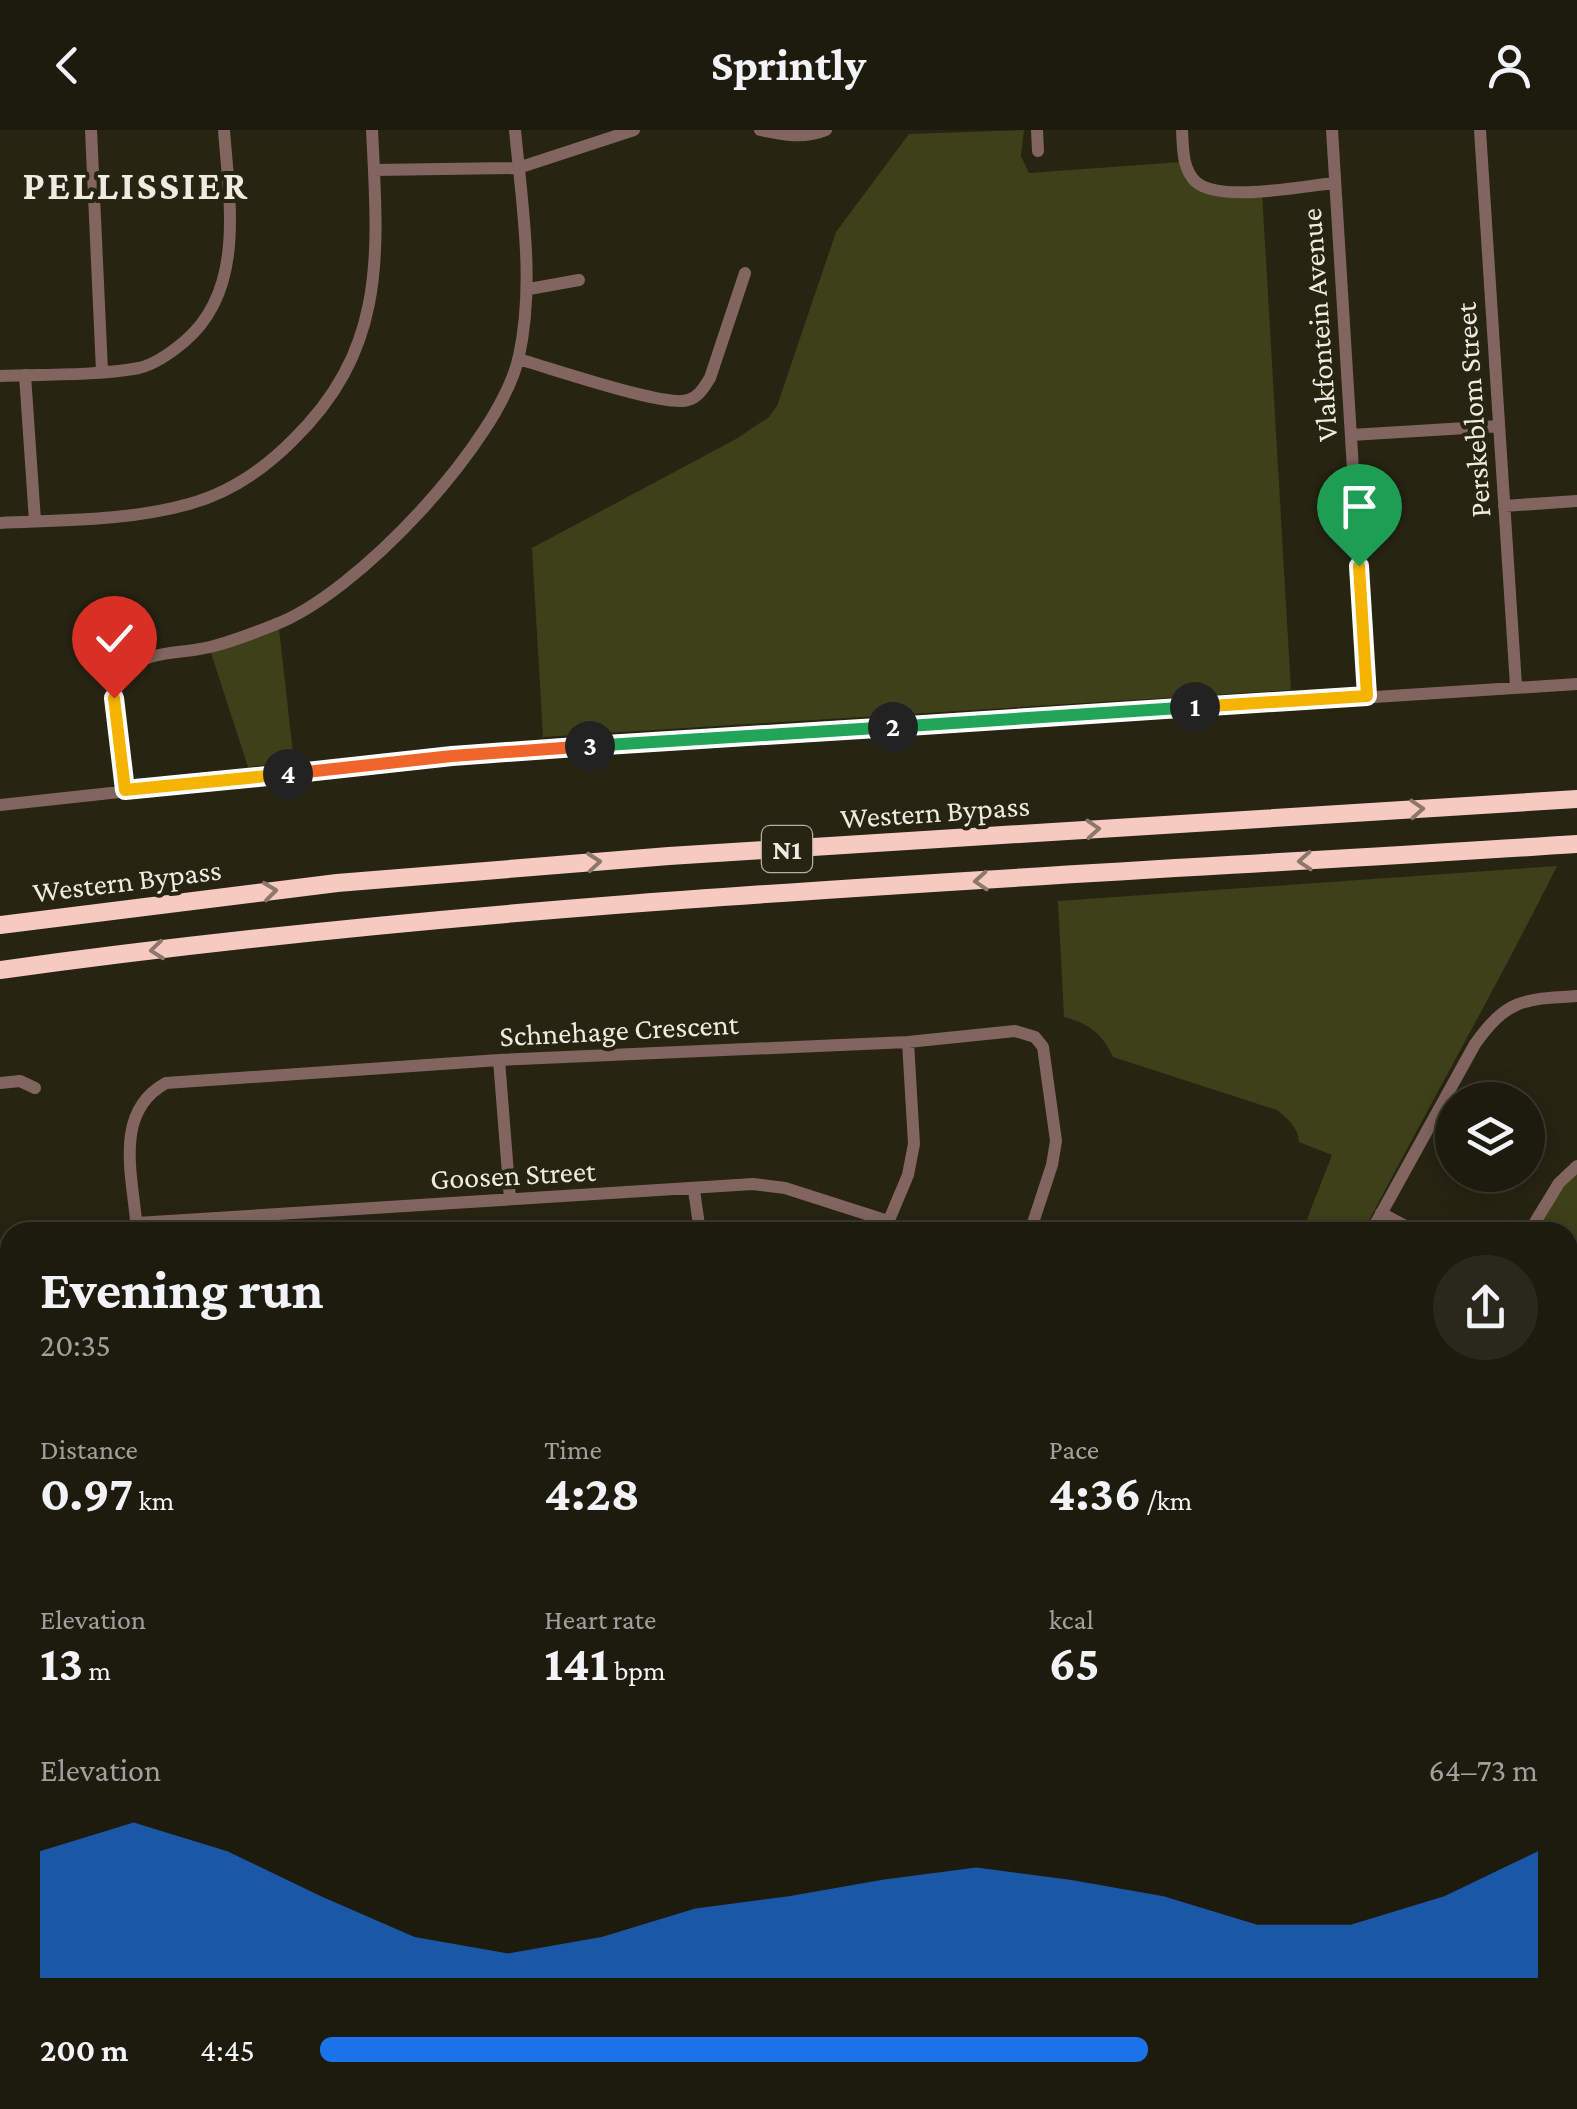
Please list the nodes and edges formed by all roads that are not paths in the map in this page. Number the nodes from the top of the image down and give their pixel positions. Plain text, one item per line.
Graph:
1 (91, 130) edge
2 (224, 130) edge
3 (372, 130) edge
4 (515, 130) edge
5 (634, 130) edge
6 (760, 130) edge
7 (826, 130) edge
8 (1037, 130) edge
9 (1182, 130) edge
10 (1332, 130) edge
11 (1480, 130) edge
12 (1038, 152) dead end
13 (518, 168) junction
14 (374, 170) junction
15 (1335, 183) junction
16 (744, 273) dead end
17 (579, 280) dead end
18 (529, 289) junction
19 (518, 359) junction
20 (102, 371) junction
21 (25, 375) junction
22 (0, 376) edge
23 (1499, 426) junction
24 (1351, 434) junction
25 (1577, 501) edge
26 (1504, 506) junction
27 (35, 521) junction
28 (0, 523) edge
29 (1577, 684) edge
30 (1516, 686) junction
31 (1367, 696) junction
32 (125, 790) junction
33 (1577, 800) edge
34 (0, 805) edge
35 (1577, 844) edge
36 (0, 926) edge
37 (0, 970) edge
38 (1577, 996) edge
39 (908, 1042) junction
40 (499, 1060) junction
41 (0, 1083) edge
42 (35, 1088) dead end
43 (1577, 1166) edge
44 (694, 1190) junction
45 (510, 1200) junction
46 (1381, 1213) junction
47 (137, 1222) edge
48 (217, 1222) edge
49 (699, 1222) edge
50 (873, 1222) edge
51 (888, 1222) edge
52 (1033, 1222) edge
53 (1376, 1222) edge
54 (1398, 1222) edge
55 (1534, 1222) edge

1 - 20 street
2 - 20 street
3 - 14 street
4 - 13 street
5 - 13 street
6 - 7 street
8 - 12 street
9 - 15 street
10 - 15 street, Vlakfontein Avenue
11 - 23 street, Perskeblom Street
13 - 14 street
13 - 18 street
14 - 27 street
15 - 24 street, Vlakfontein Avenue
16 - 19 street
17 - 18 street
18 - 19 street
19 - 32 street
20 - 21 street
21 - 22 street
21 - 27 street
23 - 24 street
23 - 26 street, Perskeblom Street
24 - 31 street, Vlakfontein Avenue
25 - 26 street
26 - 30 street, Perskeblom Street
27 - 28 street
29 - 30 street
30 - 31 street
31 - 32 street
32 - 34 street
36 -> 33 highway, Western Bypass / N1
35 -> 37 highway, N1
38 - 46 street
39 - 40 street, Schnehage Crescent
39 - 51 street
39 - 52 street, Schnehage Crescent
40 - 45 street
40 - 47 street, Schnehage Crescent
41 - 42 street
43 - 55 street
44 - 45 street, Goosen Street
44 - 49 street
44 - 50 street, Goosen Street
45 - 48 street, Goosen Street
46 - 53 street
46 - 54 street

